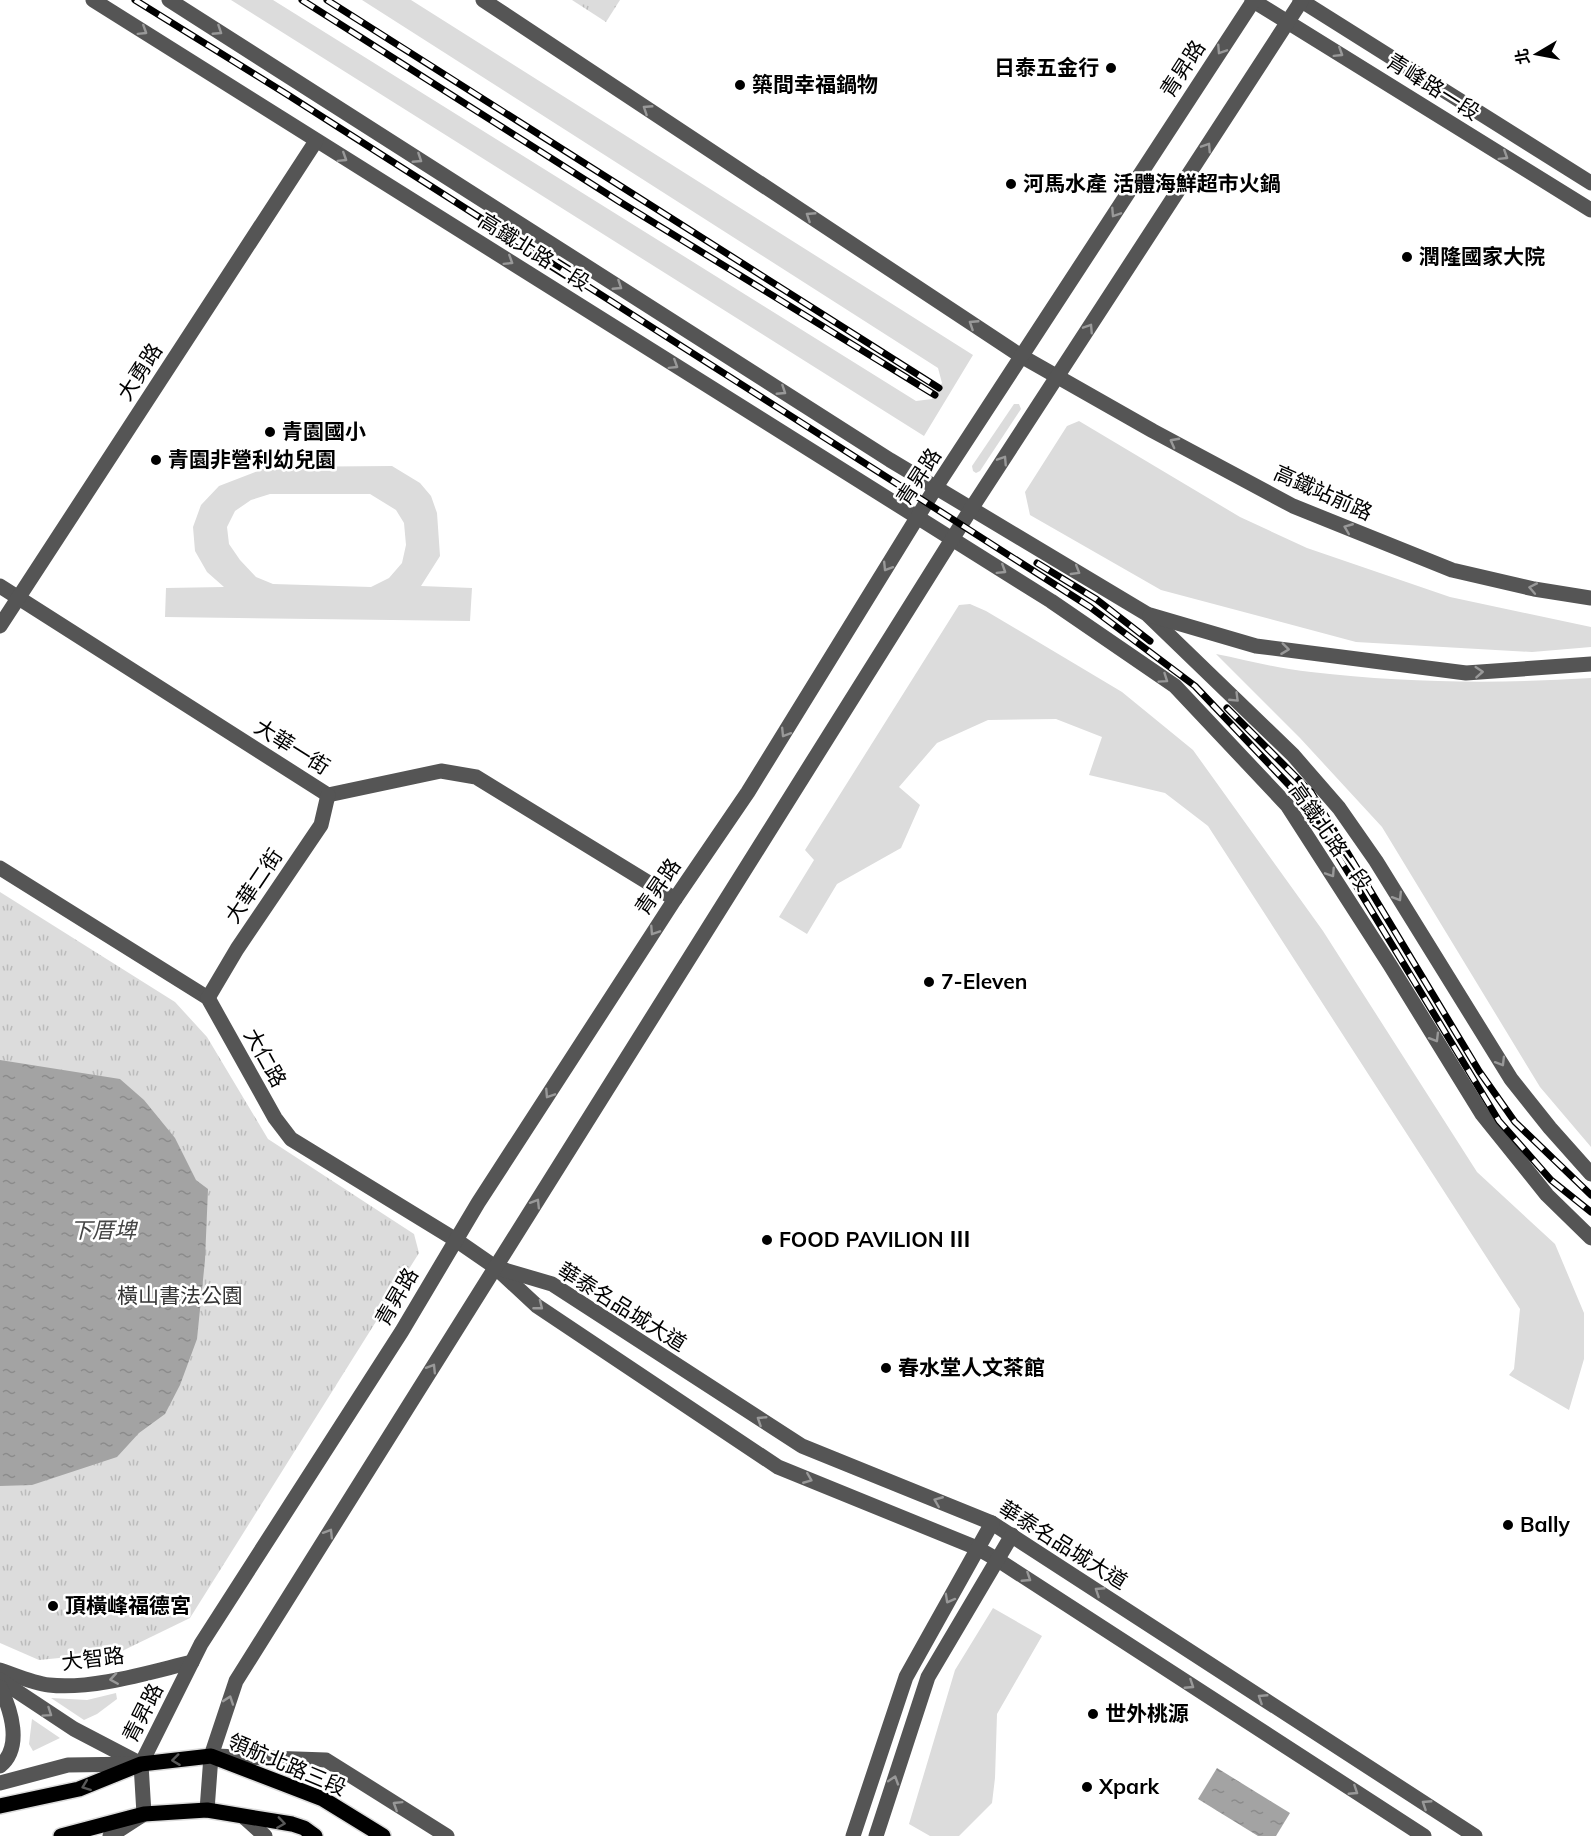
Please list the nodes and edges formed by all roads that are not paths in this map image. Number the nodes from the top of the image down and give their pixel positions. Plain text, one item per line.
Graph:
1 (93, 0) edge
2 (169, 0) edge
3 (483, 0) edge
4 (1253, 0) edge
5 (1301, 0) edge
6 (1289, 22) junction
7 (316, 141) junction
8 (1591, 183) edge
9 (1591, 210) edge
10 (1021, 356) junction
11 (1057, 377) junction
12 (936, 488) junction
13 (972, 509) junction
14 (918, 517) junction
15 (952, 539) junction
16 (0, 586) edge
17 (18, 598) junction
18 (1591, 598) edge
19 (1147, 614) junction
20 (0, 626) edge
21 (1591, 664) edge
22 (328, 795) junction
23 (0, 868) edge
24 (675, 898) junction
25 (208, 998) junction
26 (1591, 1174) edge
27 (1591, 1238) edge
28 (456, 1240) junction
29 (495, 1267) junction
30 (992, 1523) junction
31 (1012, 1535) junction
32 (977, 1548) junction
33 (999, 1560) junction
34 (192, 1662) junction
35 (0, 1670) edge
36 (0, 1680) edge
37 (0, 1687) edge
38 (211, 1755) junction
39 (141, 1764) junction
40 (0, 1766) edge
41 (0, 1783) edge
42 (0, 1806) edge
43 (207, 1810) junction
44 (144, 1814) junction
45 (245, 1818) junction
46 (61, 1836) edge
47 (110, 1836) edge
48 (266, 1836) edge
49 (315, 1836) edge
50 (383, 1836) edge
51 (447, 1836) edge
52 (853, 1836) edge
53 (876, 1836) edge
54 (1424, 1836) edge
55 (1475, 1836) edge

1 -> 7 street, 高鐵北路二段
2 -> 12 street, 高鐵北路二段
10 -> 3 street
4 - 6 street, 青峰路一段
4 -> 10 street, 青昇路
5 - 6 street
5 - 8 street, 青峰路一段
6 -> 9 street, 青峰路一段
11 -> 6 street
7 -> 14 street, 高鐵北路二段
7 - 17 street, 大勇路
10 - 11 street
10 - 12 street, 青昇路
13 -> 11 street
18 -> 11 street, 高鐵站前路
12 - 13 street, 高鐵北路二段
12 - 14 street, 青昇路
13 - 15 street
13 -> 19 street, 高鐵北路一段
14 - 15 street, 高鐵北路二段
14 -> 24 street, 青昇路
15 -> 27 street, 高鐵北路一段
29 -> 15 street
16 - 17 street, 大華一街
17 - 20 street, 大勇路
17 - 22 street, 大華一街
19 -> 21 street
19 -> 26 street, 高鐵北路一段
22 - 24 street, 大華一街
22 - 25 street, 大華二街
23 - 25 street, 大仁路
24 -> 28 street, 青昇路
25 - 28 street, 大仁路
28 - 29 street, 大仁路
28 - 34 street, 青昇路
30 -> 29 street, 華泰名品城大道
29 -> 32 street, 華泰名品城大道
38 -> 29 street
30 - 31 street, 華泰名品城大道
30 - 32 street
31 - 33 street
55 -> 31 street, 華泰名品城大道
32 - 33 street, 華泰名品城大道
32 -> 52 street
53 -> 33 street
33 -> 54 street, 華泰名品城大道
34 -> 35 street, 大智路
34 - 39 street, 青昇路
36 -> 39 street
37 - 40 street
38 -> 39 main road
38 - 43 street
38 - 50 main road, 領航北路三段
51 -> 38 street, 領航北路三段
39 - 41 street
39 -> 42 main road
39 - 44 street, 青昇路
43 - 44 main road
43 - 45 main road
44 - 46 main road
44 - 47 street
45 - 48 street
45 -> 49 main road

